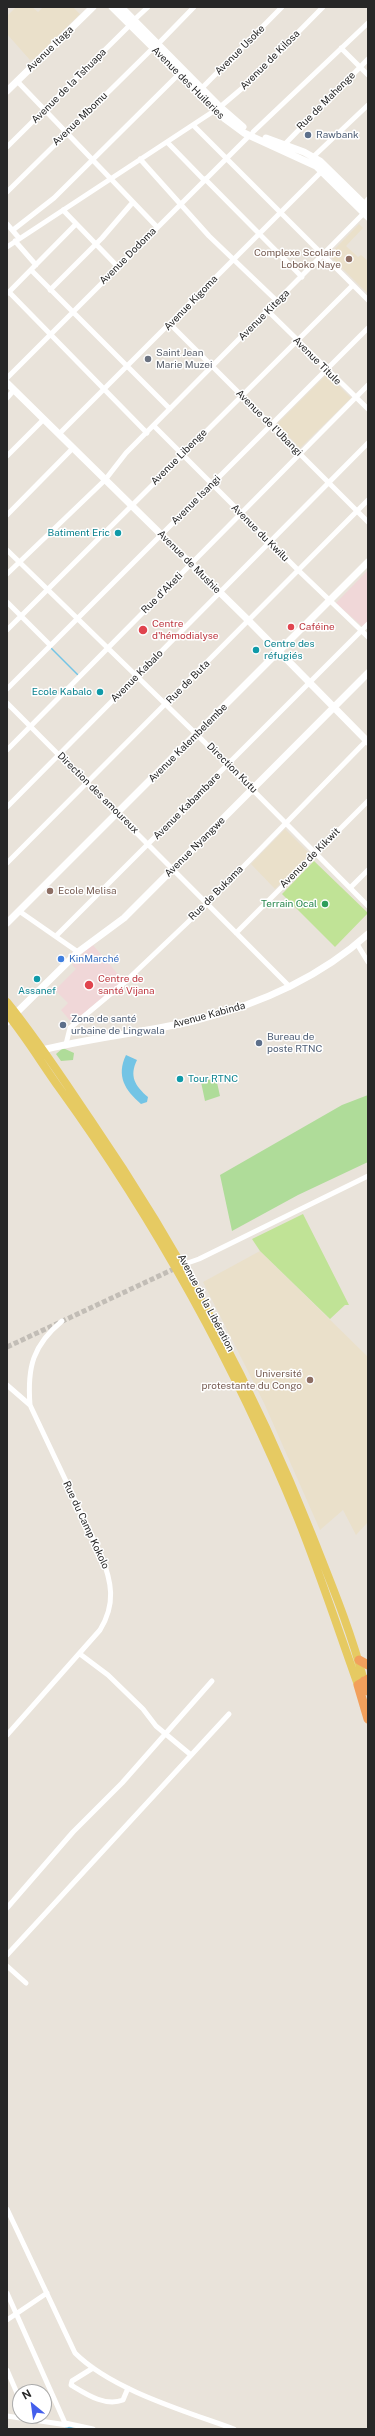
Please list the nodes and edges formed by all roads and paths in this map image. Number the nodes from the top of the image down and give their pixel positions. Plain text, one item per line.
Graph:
1 (93, 7) edge
2 (112, 7) edge
3 (121, 7) edge
4 (148, 7) edge
5 (194, 7) edge
6 (282, 7) edge
7 (323, 7) edge
8 (132, 23) junction
9 (368, 23) edge
10 (156, 46) junction
11 (341, 48) junction
12 (368, 59) edge
13 (360, 67) junction
14 (179, 74) junction
15 (368, 75) edge
16 (17, 81) junction
17 (200, 90) junction
18 (7, 91) edge
19 (368, 105) edge
20 (45, 109) junction
21 (218, 109) junction
22 (194, 126) junction
23 (67, 131) junction
24 (252, 134) junction
25 (168, 143) junction
26 (285, 144) junction
27 (7, 147) edge
28 (313, 157) junction
29 (226, 158) junction
30 (94, 159) junction
31 (140, 159) junction
32 (324, 169) junction
33 (111, 178) junction
34 (204, 180) junction
35 (7, 192) edge
36 (133, 202) junction
37 (180, 206) junction
38 (366, 208) edge
39 (63, 210) junction
40 (282, 212) junction
41 (7, 224) edge
42 (76, 224) junction
43 (157, 227) junction
44 (13, 230) junction
45 (259, 235) junction
46 (17, 240) junction
47 (95, 244) junction
48 (7, 246) edge
49 (323, 255) junction
50 (233, 260) junction
51 (36, 265) junction
52 (118, 267) junction
53 (31, 270) junction
54 (302, 277) junction
55 (353, 285) junction
56 (50, 290) junction
57 (8, 293) edge
58 (368, 300) edge
59 (278, 302) junction
60 (268, 311) junction
61 (72, 313) junction
62 (170, 324) junction
63 (368, 328) edge
64 (51, 334) junction
65 (297, 340) junction
66 (213, 366) junction
67 (127, 367) junction
68 (326, 370) junction
69 (7, 378) edge
70 (7, 383) edge
71 (368, 385) edge
72 (105, 389) junction
73 (14, 390) junction
74 (241, 394) junction
75 (7, 398) edge
76 (355, 398) junction
77 (170, 409) junction
78 (368, 409) edge
79 (44, 419) junction
80 (271, 424) junction
81 (154, 426) junction
82 (147, 433) junction
83 (59, 434) junction
84 (368, 443) edge
85 (73, 448) junction
86 (300, 454) junction
87 (181, 455) junction
88 (7, 456) edge
89 (105, 480) junction
90 (329, 484) junction
91 (211, 485) junction
92 (368, 500) edge
93 (131, 505) junction
94 (357, 511) junction
95 (240, 513) junction
96 (7, 514) edge
97 (368, 522) edge
98 (161, 534) junction
99 (269, 542) junction
100 (7, 550) edge
101 (20, 562) junction
102 (368, 562) edge
103 (191, 564) junction
104 (298, 570) junction
105 (7, 574) edge
106 (48, 589) junction
107 (219, 592) junction
108 (329, 601) junction
109 (7, 602) edge
110 (21, 616) junction
111 (77, 619) junction
112 (248, 621) junction
113 (368, 624) edge
114 (7, 630) edge
115 (361, 631) junction
116 (368, 637) edge
117 (50, 645) junction
118 (107, 648) junction
119 (278, 652) junction
120 (368, 673) edge
121 (137, 676) junction
122 (310, 683) junction
123 (7, 689) edge
124 (7, 703) edge
125 (166, 704) junction
126 (334, 707) junction
127 (30, 726) junction
128 (196, 734) junction
129 (367, 741) edge
130 (7, 750) edge
131 (59, 754) junction
132 (228, 765) junction
133 (87, 783) junction
134 (253, 789) junction
135 (368, 801) edge
136 (7, 806) edge
137 (118, 813) junction
138 (286, 822) junction
139 (149, 844) junction
140 (315, 853) junction
141 (7, 863) edge
142 (173, 870) junction
143 (368, 870) edge
144 (350, 888) junction
145 (207, 904) junction
146 (368, 906) edge
147 (19, 911) junction
148 (8, 922) edge
149 (236, 933) junction
150 (368, 934) edge
151 (56, 936) junction
152 (357, 944) junction
153 (78, 952) junction
154 (368, 962) edge
155 (290, 987) junction
156 (7, 1002) edge
157 (10, 1017) edge
158 (66, 1044) junction
159 (43, 1050) junction
160 (34, 1052) junction
161 (368, 1176) edge
162 (180, 1266) junction
163 (62, 1321) dead end
164 (7, 1385) edge
165 (30, 1405) junction
166 (80, 1654) junction
167 (359, 1660) junction
168 (368, 1665) edge
169 (212, 1681) dead end
170 (365, 1687) edge
171 (229, 1714) dead end
172 (368, 1719) edge
173 (165, 1733) junction
174 (7, 1735) edge
175 (191, 1755) junction
176 (7, 1908) edge
177 (7, 1955) edge
178 (7, 1966) edge
179 (26, 1983) dead end
180 (8, 2212) edge
181 (7, 2293) edge
182 (47, 2293) junction
183 (17, 2313) junction
184 (7, 2320) edge
185 (94, 2368) junction
186 (7, 2370) edge
187 (13, 2384) edge
188 (128, 2388) junction
189 (52, 2422) edge
190 (67, 2425) junction
191 (93, 2429) edge
192 (234, 2429) edge

1 - 16 street, Avenue Itaga
2 - 8 street, Avenue des Huileries
3 - 8 street, Avenue des Huileries
4 - 8 street, Avenue de la Tshuapa
5 - 10 street, Avenue Mbomu
6 - 17 street, Avenue Usoke
7 - 21 street, Avenue de Kilosa
8 - 10 street, Avenue des Huileries
8 - 20 street, Avenue de la Tshuapa
9 - 11 street, Avenue Dodoma
10 - 14 street, Avenue des Huileries
10 - 17 street, Avenue des Huileries
10 - 23 street, Avenue Mbomu
11 - 13 street
11 - 24 street, Avenue Dodoma
12 - 13 street, Rue de Mahenge
13 - 15 street
13 - 26 street, Rue de Mahenge
14 - 17 street, Avenue des Huileries
14 - 30 street
16 - 18 street, Avenue Itaga
16 - 20 street
17 - 21 street, Avenue des Huileries
19 - 28 street
20 - 23 street
20 - 27 street, Avenue de la Tshuapa
21 - 22 street, Avenue de Kilosa
21 - 24 street, Avenue des Huileries
22 - 25 street, Avenue de Kilosa
22 - 29 street
23 - 30 street
23 - 35 street, Avenue Mbomu
24 - 26 street, Avenue des Huileries
24 - 29 street, Avenue Dodoma
24 - 32 street, Avenue des Huileries
25 - 31 street, Avenue de Kilosa
25 - 34 street
26 - 28 street, Avenue des Huileries
28 - 32 street, Avenue des Huileries
29 - 34 street, Avenue Dodoma
29 - 40 street
30 - 33 street
30 - 44 street
31 - 33 street, Avenue de Kilosa
31 - 37 street
32 - 38 street, Avenue des Huileries
32 - 40 street, Avenue Kigoma
33 - 36 street
33 - 39 street, Avenue de Kilosa
34 - 37 street, Avenue Dodoma
34 - 45 street
36 - 43 street
36 - 47 street
37 - 43 street, Avenue Dodoma
37 - 50 street
38 - 49 street, Avenue Kitega
39 - 42 street
39 - 46 street, Avenue de Kilosa
40 - 45 street, Avenue Kigoma
40 - 49 street
41 - 44 street
42 - 47 street
42 - 51 street
43 - 52 street, Avenue Dodoma
44 - 46 street
45 - 50 street, Avenue Kigoma
45 - 54 street
46 - 48 street, Avenue de Kilosa
46 - 51 street
47 - 52 street
47 - 56 street
49 - 54 street, Avenue Kitega
49 - 55 street
50 - 59 street
50 - 62 street, Avenue Kigoma
51 - 53 street
52 - 61 street, Avenue Dodoma
53 - 56 street
53 - 57 street
54 - 59 street, Avenue Kitega
55 - 58 street
55 - 65 street, Avenue Libenge
56 - 61 street
57 - 64 street
59 - 60 street, Avenue Kitega
60 - 65 street, Avenue Titule
60 - 66 street, Avenue Kitega
61 - 64 street, Avenue Dodoma
61 - 67 street
62 - 66 street, Avenue de l'Ubangi
62 - 67 street, Avenue Kigoma
63 - 68 street, Avenue Isangi
64 - 69 street, Avenue Dodoma
64 - 72 street
65 - 68 street, Avenue Titule
65 - 74 street, Avenue Libenge
66 - 74 street, Avenue de l'Ubangi
66 - 77 street, Avenue Kitega
67 - 72 street, Avenue Kigoma
67 - 77 street
68 - 76 street, Avenue Titule
68 - 80 street, Avenue Isangi
70 - 73 street, Avenue de Mushie
71 - 76 street, Rue d'Aketi
72 - 82 street
72 - 83 street, Avenue Kigoma
73 - 75 street
73 - 79 street, Avenue de Mushie
74 - 80 street, Avenue de l'Ubangi
74 - 87 street, Avenue Libenge
76 - 78 street, Avenue Titule
76 - 86 street, Rue d'Aketi
77 - 81 street, Avenue Kitega
79 - 83 street, Avenue de Mushie
79 - 88 street
80 - 86 street, Avenue de l'Ubangi
80 - 91 street, Avenue Isangi
81 - 82 street, Avenue Kitega
81 - 87 street, Avenue du Kwilu
82 - 89 street, Avenue Kitega
83 - 85 street, Avenue de Mushie
84 - 90 street, Avenue Kabalo
85 - 89 street, Avenue de Mushie
85 - 96 street
86 - 90 street, Avenue de l'Ubangi
86 - 95 street, Rue d'Aketi
87 - 91 street, Avenue du Kwilu
87 - 93 street, Avenue Libenge
89 - 93 street, Avenue de Mushie
89 - 101 street, Avenue Kitega
90 - 94 street, Avenue de l'Ubangi
90 - 99 street, Avenue Kabalo
91 - 95 street, Avenue du Kwilu
91 - 98 street, Avenue Isangi
92 - 94 street, Rue de Buta
93 - 98 street, Avenue de Mushie
93 - 106 street, Avenue Libenge
94 - 97 street, Avenue de l'Ubangi
94 - 104 street, Rue de Buta
95 - 99 street, Avenue du Kwilu
95 - 103 street, Rue d'Aketi
98 - 103 street, Avenue de Mushie
98 - 111 street, Avenue Isangi
99 - 104 street, Avenue du Kwilu
99 - 107 street, Avenue Kabalo
100 - 101 street, Direction Kutu
101 - 105 street, Avenue Kitega
101 - 106 street, Direction Kutu
102 - 108 street, Avenue Kalembelembe
103 - 107 street, Avenue de Mushie
103 - 118 street, Rue d'Aketi
104 - 108 street, Avenue du Kwilu
104 - 112 street, Rue de Buta
106 - 110 street, Avenue Libenge
106 - 111 street, Direction Kutu
107 - 112 street, Avenue de Mushie
107 - 121 street, Avenue Kabalo
108 - 115 street, Avenue du Kwilu
108 - 119 street, Avenue Kalembelembe
109 - 110 street
110 - 114 street, Avenue Libenge
110 - 117 street
111 - 117 street, Avenue Isangi
111 - 118 street, Direction Kutu
112 - 119 street, Avenue de Mushie
112 - 125 street, Rue de Buta
113 - 115 street, Avenue Kabambare
115 - 116 street, Avenue du Kwilu
115 - 122 street, Avenue Kabambare
117 - 123 street, Avenue Isangi
118 - 121 street, Direction Kutu
118 - 127 street, Rue d'Aketi
119 - 122 street, Avenue de Mushie
119 - 128 street, Avenue Kalembelembe
120 - 126 street, Avenue Nyangwe
121 - 125 street, Direction Kutu
121 - 131 street, Avenue Kabalo
122 - 126 street, Avenue de Mushie
122 - 132 street, Avenue Kabambare
124 - 127 street, Direction des amoureux
125 - 128 street, Direction Kutu
125 - 133 street, Rue de Buta
126 - 129 street, Avenue de Mushie
126 - 134 street, Avenue Nyangwe
127 - 130 street, Rue d'Aketi
127 - 131 street, Direction des amoureux
128 - 132 street, Direction Kutu
128 - 137 street, Avenue Kalembelembe
129 - 138 street, Rue de Bukama
131 - 133 street, Direction des amoureux
131 - 136 street, Avenue Kabalo
132 - 134 street, Direction Kutu
132 - 139 street, Avenue Kabambare
133 - 137 street, Direction des amoureux
133 - 141 street, Rue de Buta
134 - 138 street, Direction Kutu
134 - 142 street, Avenue Nyangwe
135 - 140 street, Avenue de Kikwit
137 - 139 street, Direction des amoureux
137 - 147 street, Avenue Kalembelembe
138 - 140 street, Direction Kutu
138 - 145 street, Rue de Bukama
139 - 142 street, Direction des amoureux
139 - 151 street, Avenue Kabambare
140 - 144 street, Direction Kutu
140 - 149 street, Avenue de Kikwit
142 - 145 street, Direction des amoureux
142 - 153 street, Avenue Nyangwe
143 - 144 street
144 - 146 street, Direction Kutu
145 - 149 street, Direction des amoureux
145 - 158 street, Rue de Bukama
147 - 148 street, Avenue Kalembelembe
147 - 151 street
149 - 155 street, Direction des amoureux
150 - 152 street, Avenue Kabinda
151 - 153 street
152 - 154 street
152 - 155 street, Avenue Kabinda
153 - 157 street, Avenue Nyangwe
155 - 158 street, Avenue Kabinda
156 - 157 main road, Avenue de la Libération
157 - 159 main road, Avenue de la Libération
157 - 160 main road, Avenue de la Libération
158 - 159 street, Avenue Kabinda
159 - 160 street, Avenue Kabinda
159 - 162 main road, Avenue de la Libération
160 - 170 main road, Avenue de la Libération
161 - 162 street
162 - 167 main road, Avenue de la Libération
163 - 165 street, Rue du Camp Kokolo
164 - 165 street, Rue du Camp Kokolo
165 - 166 street, Rue du Camp Kokolo
166 - 173 street
166 - 174 street, Rue du Camp Kokolo
167 - 168 highway
167 - 170 main road, Avenue de la Libération
169 - 173 street
170 - 172 highway, Avenue de la Libération
171 - 175 street
173 - 175 street
173 - 176 street
175 - 177 street
178 - 179 street
180 - 182 street
181 - 183 street
182 - 183 street
182 - 185 street
183 - 184 street
183 - 190 street
185 - 188 street
185 - 188 street
186 - 187 street
188 - 192 street
189 - 190 street
190 - 191 street

